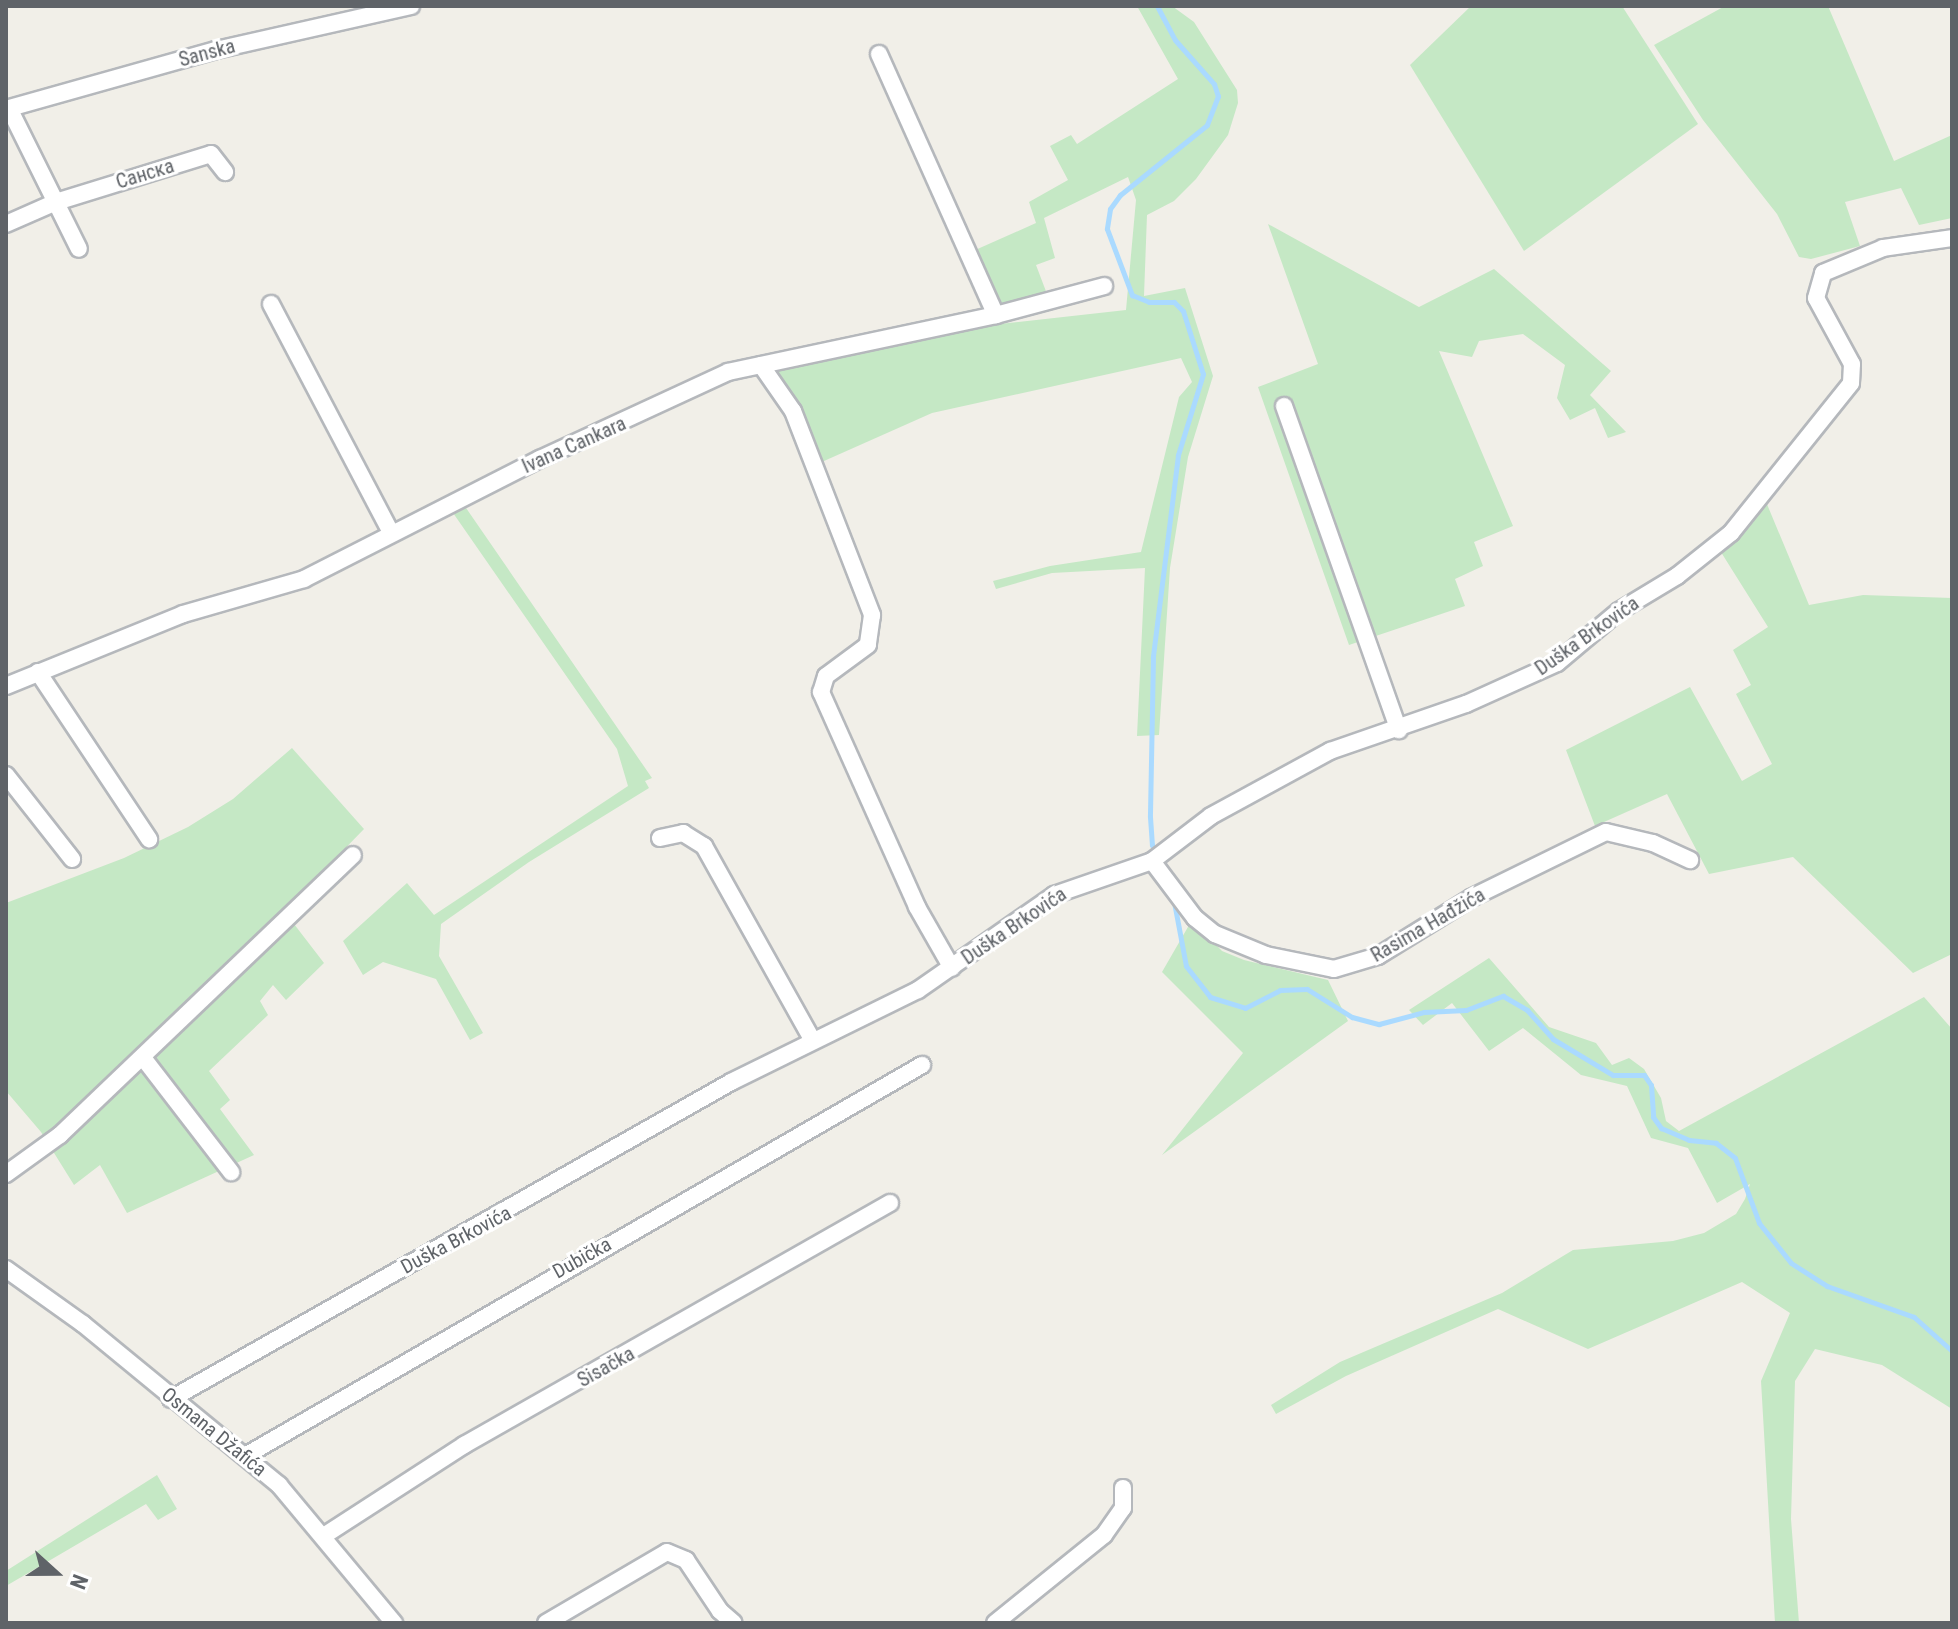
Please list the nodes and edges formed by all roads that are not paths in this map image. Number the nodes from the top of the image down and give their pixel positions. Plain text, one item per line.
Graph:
1 (411, 6) edge
2 (879, 54) dead end
3 (8, 108) edge
4 (225, 172) dead end
5 (56, 202) junction
6 (6, 224) edge
7 (1952, 238) edge
8 (79, 249) dead end
9 (1104, 286) dead end
10 (271, 304) dead end
11 (996, 315) junction
12 (761, 365) junction
13 (1284, 406) dead end
14 (391, 533) junction
15 (38, 672) junction
16 (8, 680) edge
17 (1399, 730) junction
18 (6, 775) edge
19 (660, 838) dead end
20 (149, 839) dead end
21 (353, 855) dead end
22 (72, 859) dead end
23 (1690, 860) dead end
24 (1152, 861) junction
25 (952, 968) junction
26 (812, 1039) junction
27 (144, 1059) junction
28 (922, 1065) dead end
29 (231, 1172) dead end
30 (6, 1174) edge
31 (890, 1203) dead end
32 (6, 1269) edge
33 (171, 1399) junction
34 (245, 1456) junction
35 (1123, 1488) dead end
36 (325, 1535) junction
37 (394, 1623) edge
38 (546, 1623) edge
39 (734, 1623) edge
40 (995, 1623) edge

1 - 3 street, Sanska
2 - 11 street
3 - 5 street
4 - 5 street, Санска
5 - 6 street, Санска
5 - 8 street
7 - 17 street, Duška Brkovića
9 - 11 street, Ivana Cankara
10 - 14 street
11 - 12 street, Ivana Cankara
12 - 14 street, Ivana Cankara
12 - 25 street, Duška Brkovića
13 - 17 street
14 - 15 street, Ivana Cankara
15 - 16 street, Ivana Cankara
15 - 20 street
17 - 24 street, Duška Brkovića
18 - 22 street
19 - 26 street
21 - 27 street
23 - 24 street, Rasima Hađžića
24 - 25 street, Duška Brkovića
25 - 26 street, Duška Brkovića
26 - 33 street, Duška Brkovića
27 - 29 street
27 - 30 street
28 - 34 street, Dubička
31 - 36 street, Sisačka
32 - 33 street, Osmana Džafića
33 - 34 street, Osmana Džafića
34 - 36 street, Osmana Džafića
35 - 40 street
36 - 37 street, Osmana Džafića
38 - 39 street

